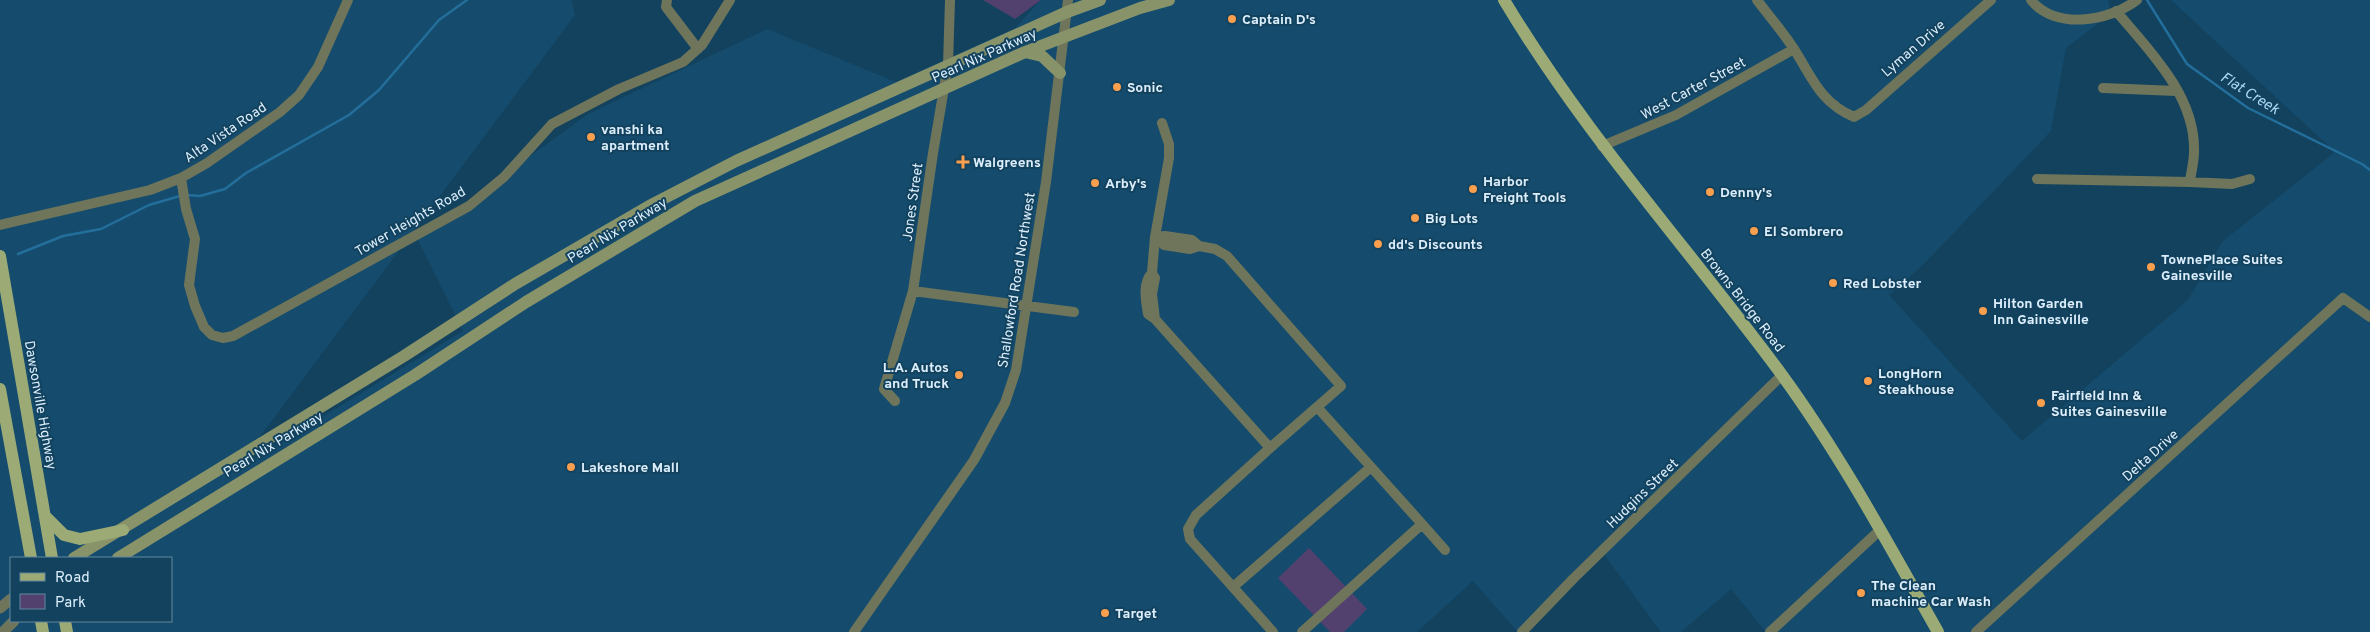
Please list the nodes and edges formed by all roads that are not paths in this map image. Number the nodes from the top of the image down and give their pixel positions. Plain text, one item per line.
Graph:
1 (348, 0) edge
2 (667, 0) edge
3 (730, 0) edge
4 (950, 0) edge
5 (1100, 0) edge
6 (1169, 0) edge
7 (1504, 0) edge
8 (1757, 0) edge
9 (1991, 0) edge
10 (2031, 0) edge
11 (2137, 0) edge
12 (1067, 6) edge
13 (2116, 11) junction
14 (1065, 36) junction
15 (698, 49) junction
16 (1794, 49) junction
17 (1025, 52) junction
18 (948, 65) junction
19 (1060, 73) junction
20 (2103, 88) dead end
21 (944, 90) junction
22 (2176, 91) junction
23 (1162, 123) dead end
24 (1602, 146) junction
25 (181, 178) junction
26 (2037, 179) dead end
27 (2250, 179) dead end
28 (2190, 182) junction
29 (0, 225) edge
30 (1157, 238) junction
31 (0, 256) edge
32 (913, 291) junction
33 (1027, 307) junction
34 (1074, 312) dead end
35 (2370, 317) edge
36 (1782, 375) junction
37 (0, 389) edge
38 (894, 401) dead end
39 (1317, 407) junction
40 (1270, 448) junction
41 (1371, 466) junction
42 (45, 516) junction
43 (1422, 524) junction
44 (123, 530) junction
45 (1880, 530) junction
46 (1445, 550) dead end
47 (31, 557) edge
48 (52, 557) edge
49 (76, 557) edge
50 (120, 557) edge
51 (1233, 587) junction
52 (10, 600) edge
53 (0, 608) edge
54 (13, 622) edge
55 (3, 632) edge
56 (854, 632) edge
57 (1273, 632) edge
58 (1302, 632) edge
59 (1522, 632) edge
60 (1770, 632) edge
61 (1938, 632) edge
62 (1976, 632) edge

1 - 25 street, Alta Vista Road
2 - 15 street
3 - 15 street, Tower Heights Road
4 - 18 street, Jones Street
5 - 12 main road, Pearl Nix Parkway
6 - 14 main road, Pearl Nix Parkway
7 - 24 main road, Browns Bridge Road
8 - 16 street
9 - 16 street, Lyman Drive
10 - 13 street
11 - 13 street
12 - 14 street, Shallowford Road Northwest
12 - 18 main road, Pearl Nix Parkway
13 - 22 street
14 - 17 main road, Pearl Nix Parkway
14 - 19 street, Shallowford Road Northwest
15 - 25 street, Tower Heights Road
16 - 24 street, West Carter Street
17 - 19 main road
17 - 21 main road, Pearl Nix Parkway
18 - 21 street, Jones Street
18 - 44 main road, Pearl Nix Parkway
19 - 33 street, Shallowford Road Northwest
20 - 22 street
21 - 32 street, Jones Street
21 - 50 main road, Pearl Nix Parkway
22 - 28 street
23 - 30 street
24 - 36 main road, Browns Bridge Road
25 - 29 street, Alta Vista Road
26 - 28 street
27 - 28 street
30 - 39 street
30 - 40 street
31 - 42 main road, Dawsonville Highway
32 - 33 street
32 - 38 street, Jones Street
33 - 34 street
33 - 56 street, Shallowford Road Northwest
35 - 62 street, Delta Drive
36 - 45 main road, Browns Bridge Road
36 - 59 street, Hudgins Street
37 - 47 main road
39 - 40 street
39 - 41 street
40 - 51 street
41 - 43 street
41 - 51 street
42 - 44 main road
42 - 48 main road, Dawsonville Highway
43 - 46 street
43 - 58 street
44 - 49 main road, Pearl Nix Parkway
45 - 60 street
45 - 61 main road, Browns Bridge Road
51 - 57 street
52 - 53 street
54 - 55 street

